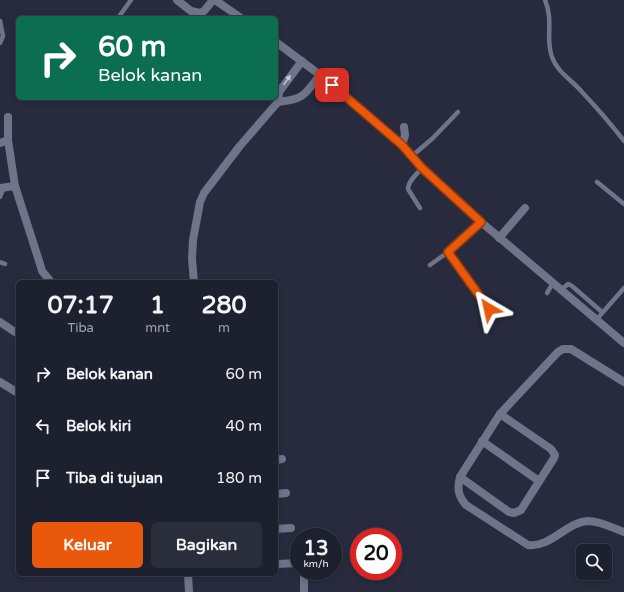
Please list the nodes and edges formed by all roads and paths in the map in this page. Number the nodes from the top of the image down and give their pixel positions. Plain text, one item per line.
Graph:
1 (131, 0) edge
2 (177, 0) edge
3 (214, 0) edge
4 (545, 0) edge
5 (119, 16) edge
6 (238, 16) edge
7 (0, 21) edge
8 (0, 43) edge
9 (278, 43) edge
10 (302, 60) junction
11 (320, 75) junction
12 (278, 102) junction
13 (458, 112) dead end
14 (8, 117) dead end
15 (404, 127) dead end
16 (8, 140) junction
17 (624, 141) edge
18 (0, 143) edge
19 (402, 145) junction
20 (412, 156) junction
21 (422, 168) junction
22 (597, 182) dead end
23 (16, 186) junction
24 (2, 187) edge
25 (0, 197) edge
26 (624, 204) edge
27 (420, 208) dead end
28 (525, 208) dead end
29 (481, 222) junction
30 (499, 238) junction
31 (448, 252) junction
32 (0, 262) edge
33 (5, 264) dead end
34 (430, 265) dead end
35 (47, 280) edge
36 (194, 280) edge
37 (553, 283) junction
38 (624, 288) edge
39 (547, 293) dead end
40 (489, 309) dead end
41 (600, 316) junction
42 (0, 322) edge
43 (16, 333) edge
44 (624, 342) edge
45 (0, 382) edge
46 (624, 382) edge
47 (16, 392) edge
48 (500, 414) junction
49 (482, 441) junction
50 (460, 477) junction
51 (539, 481) junction
52 (286, 493) dead end
53 (278, 494) edge
54 (290, 528) edge
55 (278, 529) edge
56 (624, 532) edge
57 (290, 563) edge
58 (278, 564) edge
59 (188, 576) edge
60 (304, 580) edge
61 (189, 592) edge
62 (304, 592) edge

1 - 5 lane
2 - 3 street
3 - 6 street
4 - 17 lane
7 - 8 lane
9 - 10 street
10 - 11 street
12 -> 10 street
11 - 12 street
11 - 19 street
12 - 36 street
13 - 20 lane
14 - 16 street
15 - 19 street
16 - 18 street
16 - 23 street
19 - 20 street
20 - 21 street
21 - 27 lane
21 - 29 street
22 - 26 lane
23 - 24 street
23 - 35 street
24 - 25 lane
28 - 30 street
29 - 30 street
29 - 31 lane
30 - 37 street
31 - 34 lane
31 - 40 lane
32 - 33 lane
37 - 39 lane
37 - 41 street
38 - 41 lane
41 - 44 street
42 - 43 street
45 - 47 street
46 - 48 street
48 - 49 street
48 - 51 street
49 - 50 street
49 - 51 street
50 - 51 street
50 - 56 street
52 - 53 street
54 - 55 street
57 - 58 street
59 - 61 street
60 - 62 street

